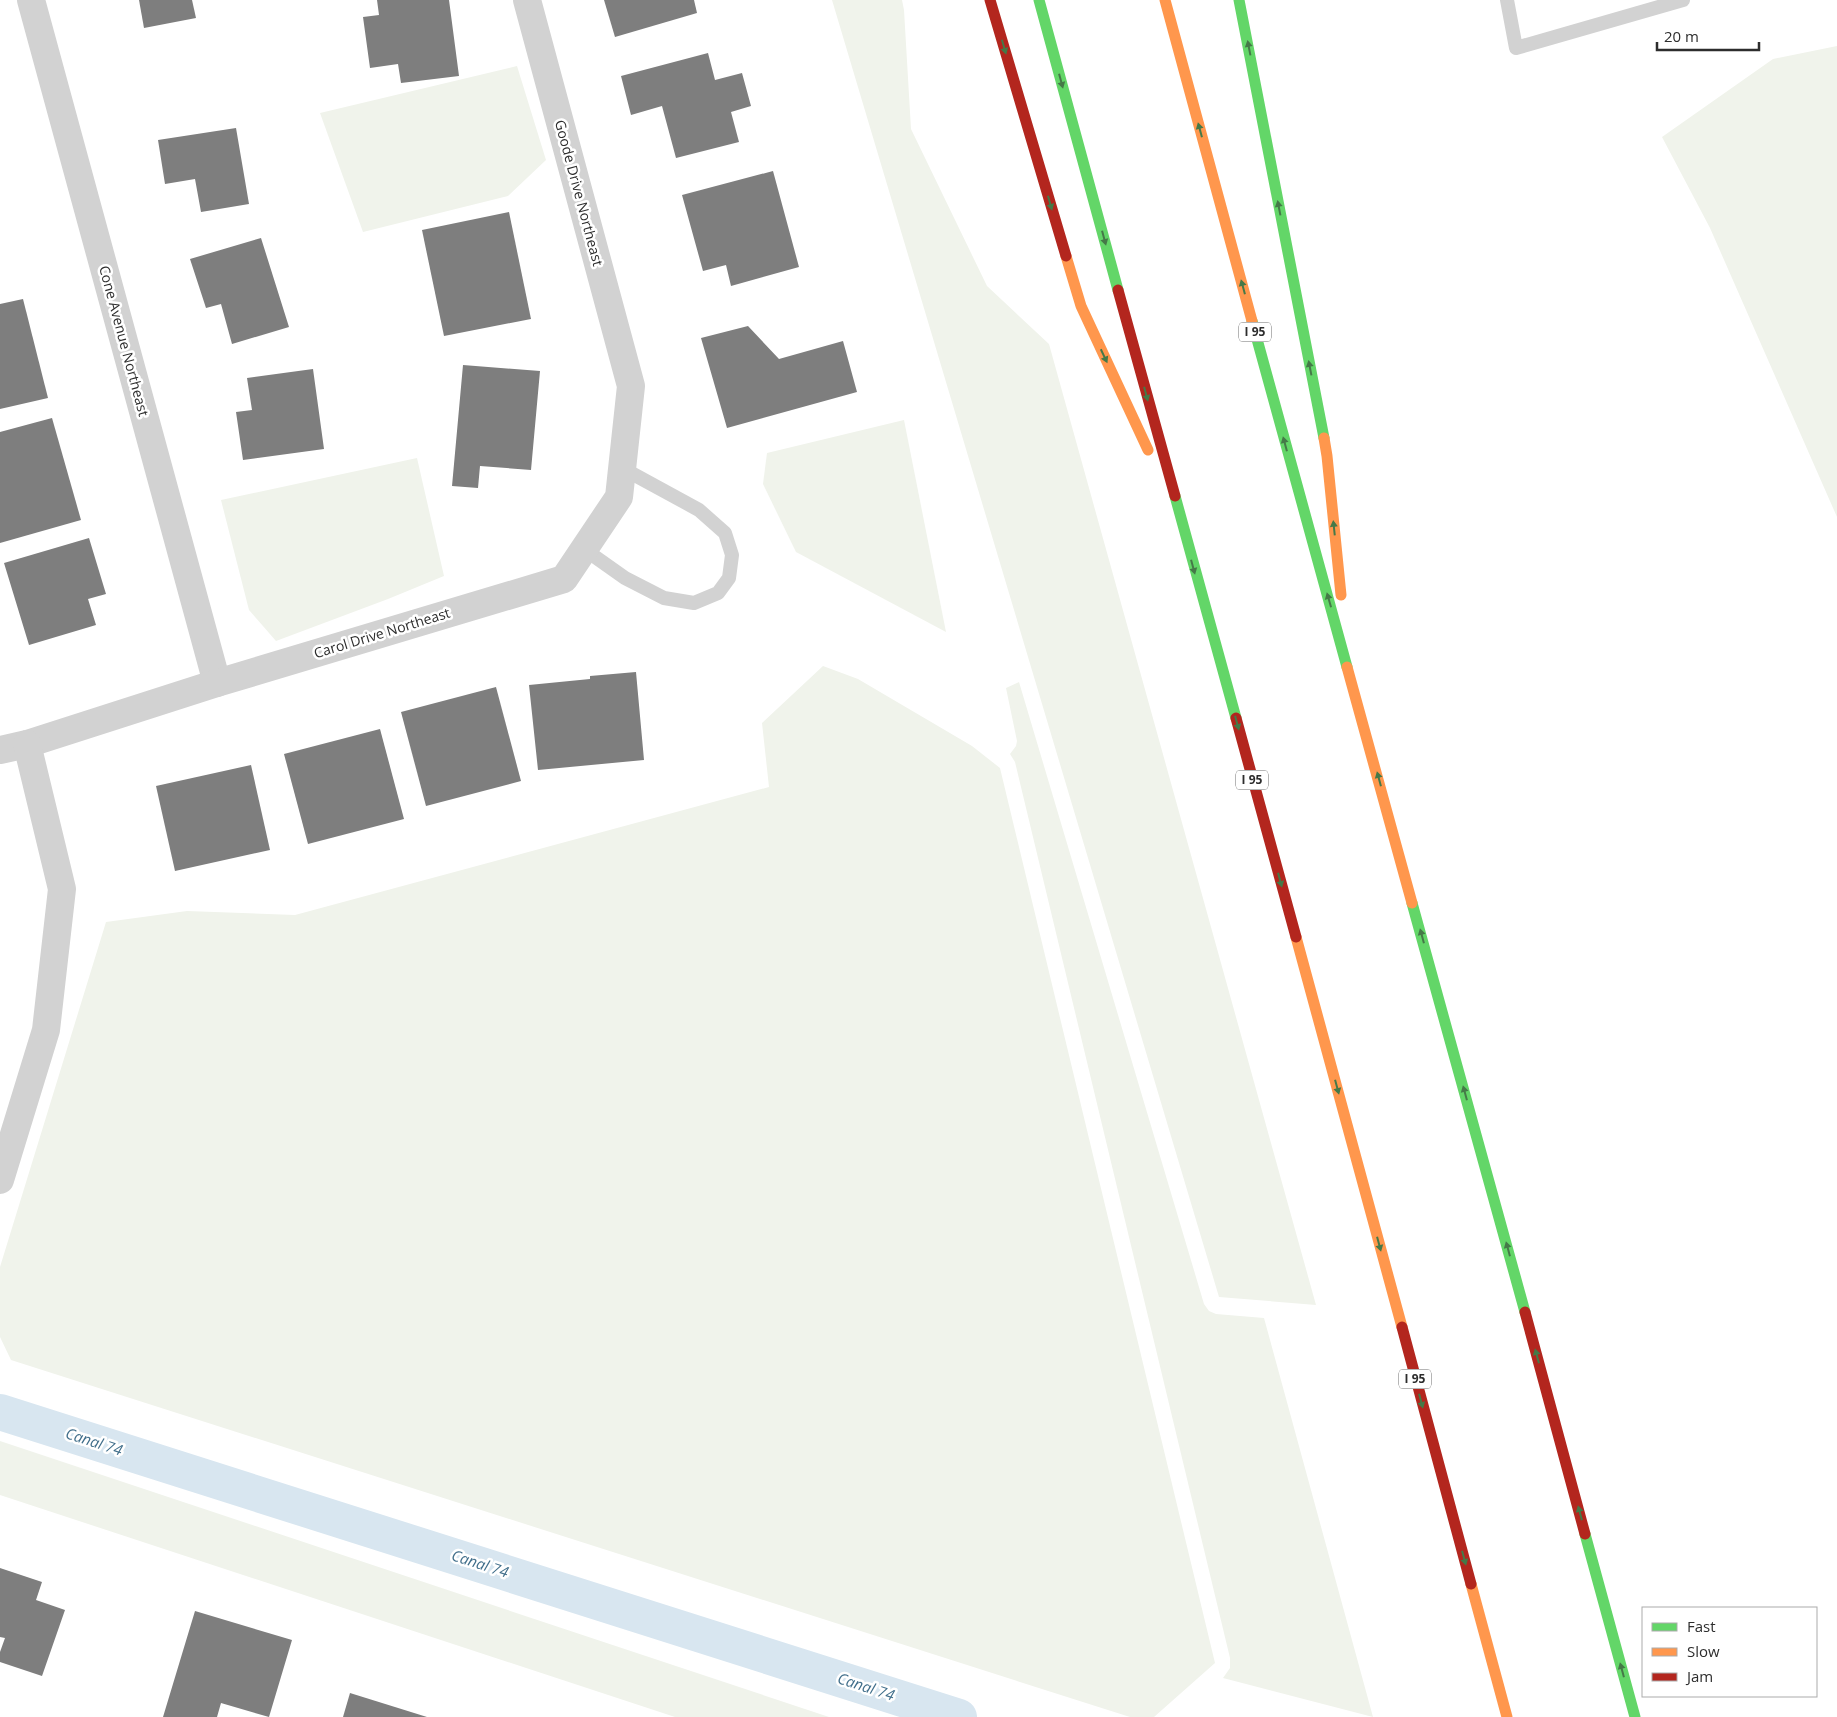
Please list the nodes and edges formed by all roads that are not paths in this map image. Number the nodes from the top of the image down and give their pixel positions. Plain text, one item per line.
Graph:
1 (30, 0) edge
2 (527, 0) edge
3 (990, 0) edge
4 (1039, 0) edge
5 (1165, 0) edge
6 (1239, 0) edge
7 (1507, 0) edge
8 (1683, 0) edge
9 (631, 386) joint
10 (622, 468) junction
11 (1180, 520) junction
12 (584, 549) junction
13 (1347, 664) junction
14 (217, 683) junction
15 (27, 744) junction
16 (0, 750) edge
17 (0, 1180) edge
18 (1507, 1717) edge
19 (1635, 1717) edge

1 - 14 street, Cone Avenue Northeast
2 - 9 street, Goode Drive Northeast
3 -> 11 highway
4 -> 11 highway, I 95
13 -> 5 highway, I 95
13 -> 6 highway
7 - 8 lane
9 - 10 street, Carol Drive Northeast
10 - 12 street, Carol Drive Northeast
10 - 12 lane
11 -> 18 highway, I 95
12 - 14 street, Carol Drive Northeast
19 -> 13 highway, I 95
14 - 15 street, Carol Drive Northeast
15 - 16 street, Carol Drive Northeast
15 - 17 street

